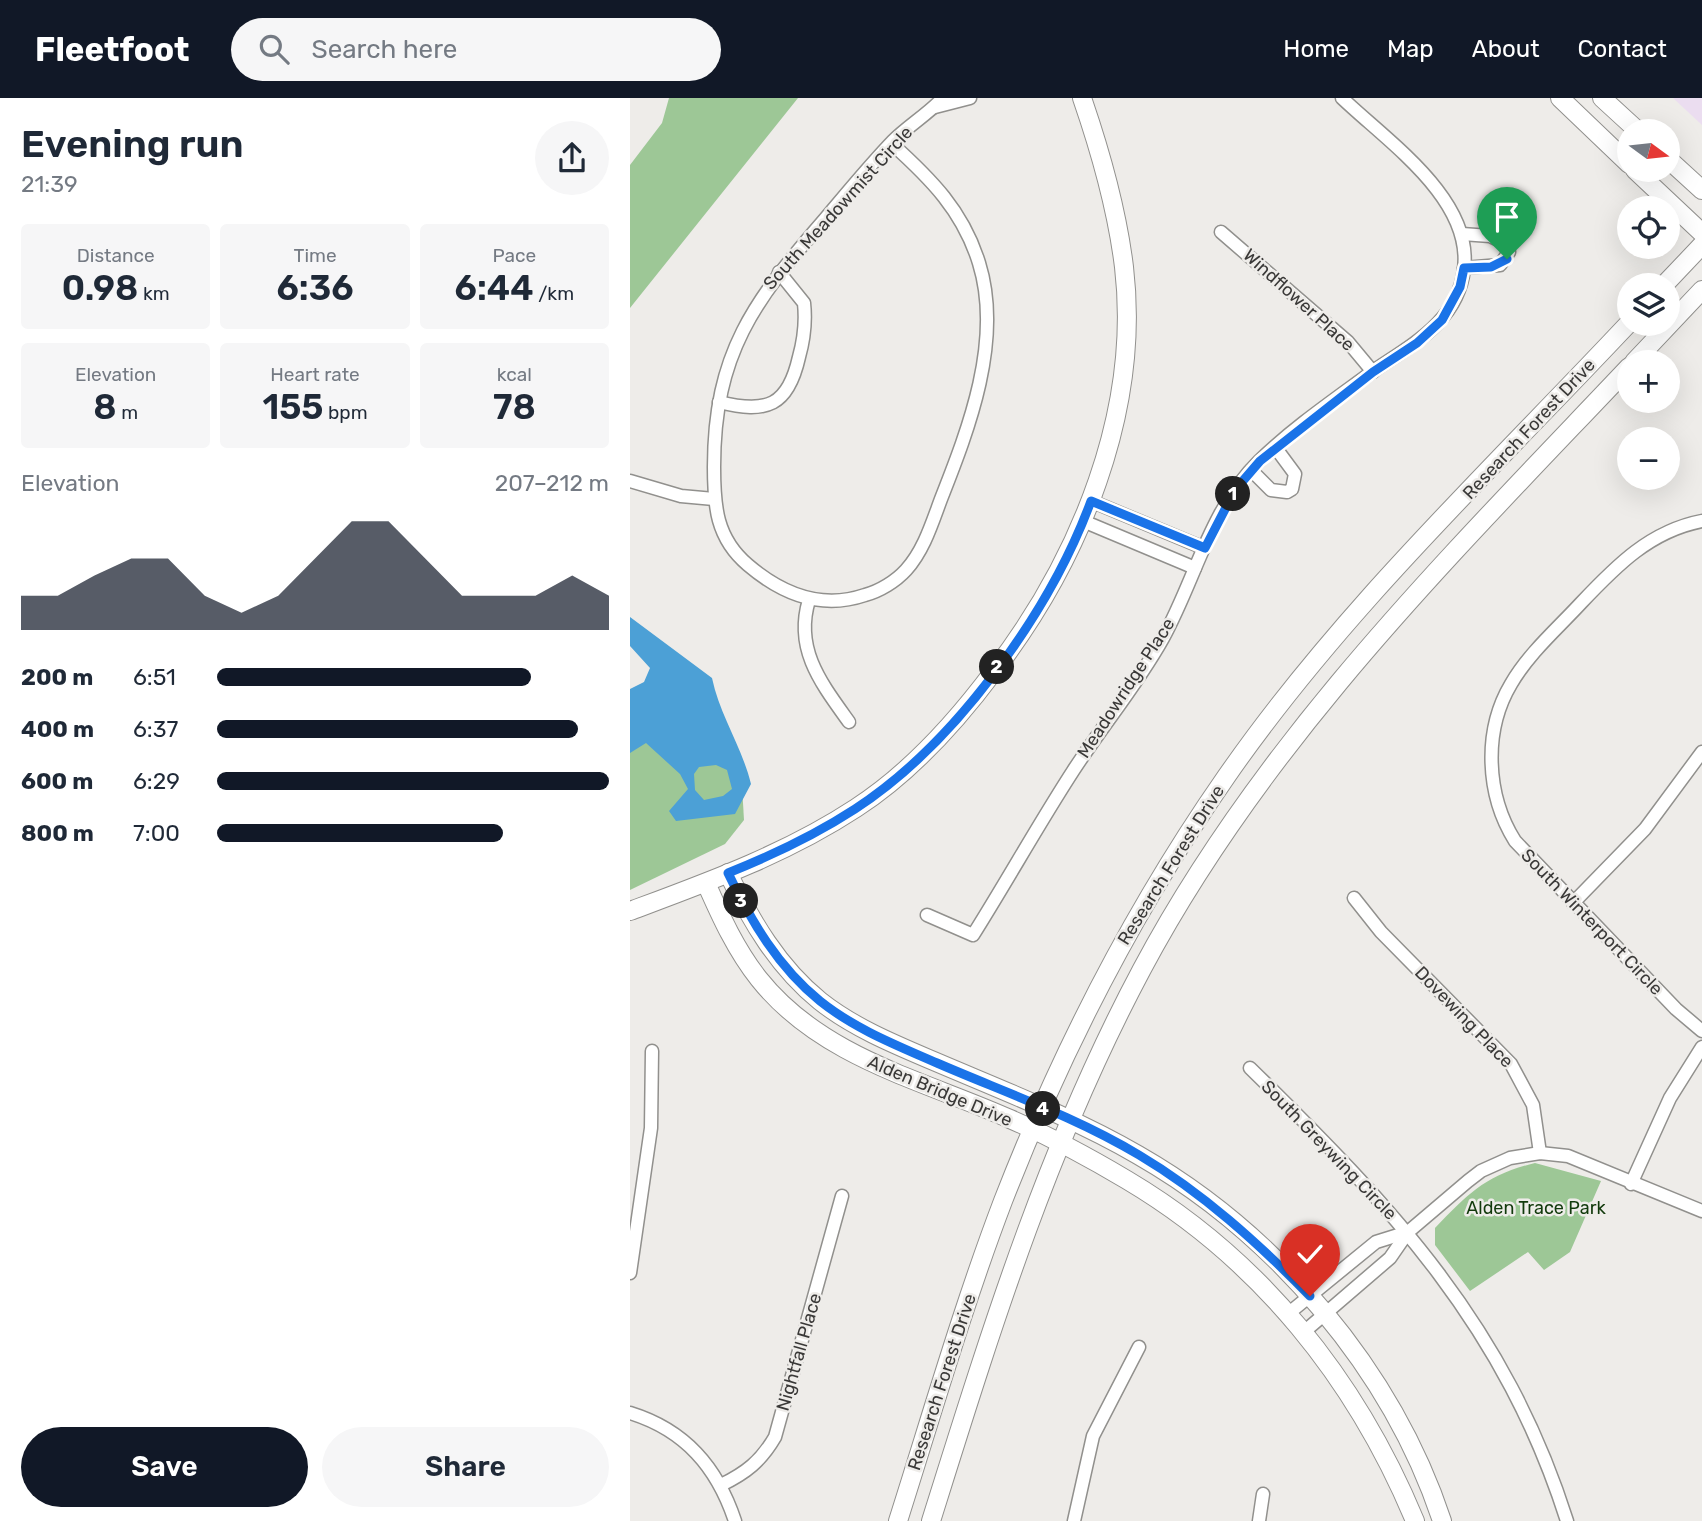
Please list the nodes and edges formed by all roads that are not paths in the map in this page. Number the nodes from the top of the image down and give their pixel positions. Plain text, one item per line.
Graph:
1 (970, 98) edge
2 (1082, 98) edge
3 (1342, 98) edge
4 (1560, 98) edge
5 (1602, 98) edge
6 (939, 103) edge
7 (1625, 119) edge
8 (891, 143) junction
9 (1617, 153) edge
10 (1680, 170) edge
11 (1648, 182) edge
12 (1702, 190) edge
13 (1222, 232) dead end
14 (1702, 233) edge
15 (1462, 234) junction
16 (1702, 245) edge
17 (1464, 269) junction
18 (779, 272) junction
19 (1675, 273) edge
20 (1702, 290) edge
21 (1617, 336) edge
22 (1645, 350) edge
23 (1373, 372) junction
24 (1617, 380) edge
25 (719, 402) junction
26 (1275, 447) junction
27 (1251, 470) junction
28 (630, 481) edge
29 (714, 499) junction
30 (1091, 501) junction
31 (1083, 520) junction
32 (1702, 521) edge
33 (1205, 548) junction
34 (1195, 568) junction
35 (809, 600) junction
36 (849, 722) dead end
37 (1702, 752) edge
38 (728, 873) junction
39 (706, 883) junction
40 (1354, 898) dead end
41 (1573, 903) junction
42 (630, 911) edge
43 (927, 915) dead end
44 (1702, 1031) edge
45 (1702, 1047) edge
46 (652, 1051) dead end
47 (1250, 1068) dead end
48 (1042, 1109) junction
49 (1069, 1121) junction
50 (1032, 1130) junction
51 (1058, 1144) junction
52 (1541, 1153) junction
53 (1631, 1184) junction
54 (842, 1196) dead end
55 (1702, 1211) edge
56 (1408, 1232) junction
57 (630, 1273) edge
58 (1310, 1296) junction
59 (1289, 1313) junction
60 (1325, 1314) junction
61 (1305, 1331) junction
62 (1139, 1347) dead end
63 (630, 1413) edge
64 (721, 1485) junction
65 (1263, 1494) dead end
66 (735, 1521) edge
67 (898, 1521) edge
68 (931, 1521) edge
69 (1074, 1521) edge
70 (1259, 1521) edge
71 (1415, 1521) edge
72 (1443, 1521) edge
73 (1567, 1521) edge

1 - 6 street, South Meadowmist Circle
2 - 30 main road
3 - 15 street
4 - 9 main road
5 - 7 main road
6 - 8 street, South Meadowmist Circle
8 - 18 street, South Meadowmist Circle
8 - 35 street
10 - 12 main road
11 - 14 main road
13 - 23 street, Windflower Place
15 - 17 street
15 - 17 street
16 - 19 main road
17 - 23 street, Meadowridge Place
18 - 25 street, South Meadowmist Circle
18 - 25 street
20 - 22 main road
21 - 48 main road, Research Forest Drive
23 - 26 street, Meadowridge Place
24 - 49 main road, Research Forest Drive
25 - 29 street, South Meadowmist Circle
26 - 27 street, Meadowridge Place
26 - 27 street
27 - 33 street, Meadowridge Place
28 - 29 street
29 - 35 street, South Meadowmist Circle
30 - 31 main road
30 - 33 street
31 - 34 street
31 - 38 main road
32 - 41 street, South Winterport Circle
33 - 34 street, Meadowridge Place
34 - 43 street, Meadowridge Place
35 - 36 street
37 - 41 street
38 - 39 main road
38 - 48 main road, Alden Bridge Drive
39 - 42 main road
39 - 50 main road, Alden Bridge Drive
40 - 52 street, Dovewing Place
41 - 44 street, South Winterport Circle
45 - 53 street
46 - 57 street
47 - 56 street, South Greywing Circle
48 - 49 main road, Alden Bridge Drive
48 - 50 main road, Research Forest Drive
49 - 51 main road, Research Forest Drive
49 - 58 main road, Alden Bridge Drive
50 - 51 main road, Alden Bridge Drive
50 - 67 main road, Research Forest Drive
51 - 59 main road, Alden Bridge Drive
51 - 68 main road, Research Forest Drive
52 - 53 street
52 - 56 street, South Greywing Circle
53 - 55 street
54 - 64 street, Nightfall Place
56 - 58 street, South Greywing Circle
56 - 60 street, South Greywing Circle
56 - 73 street
58 - 59 street, South Greywing Circle
58 - 60 main road, Alden Bridge Drive
59 - 61 main road, Alden Bridge Drive
60 - 61 street, South Greywing Circle
60 - 72 main road, Alden Bridge Drive
61 - 71 main road, Alden Bridge Drive
62 - 69 street
63 - 64 street
64 - 66 street
65 - 70 street

